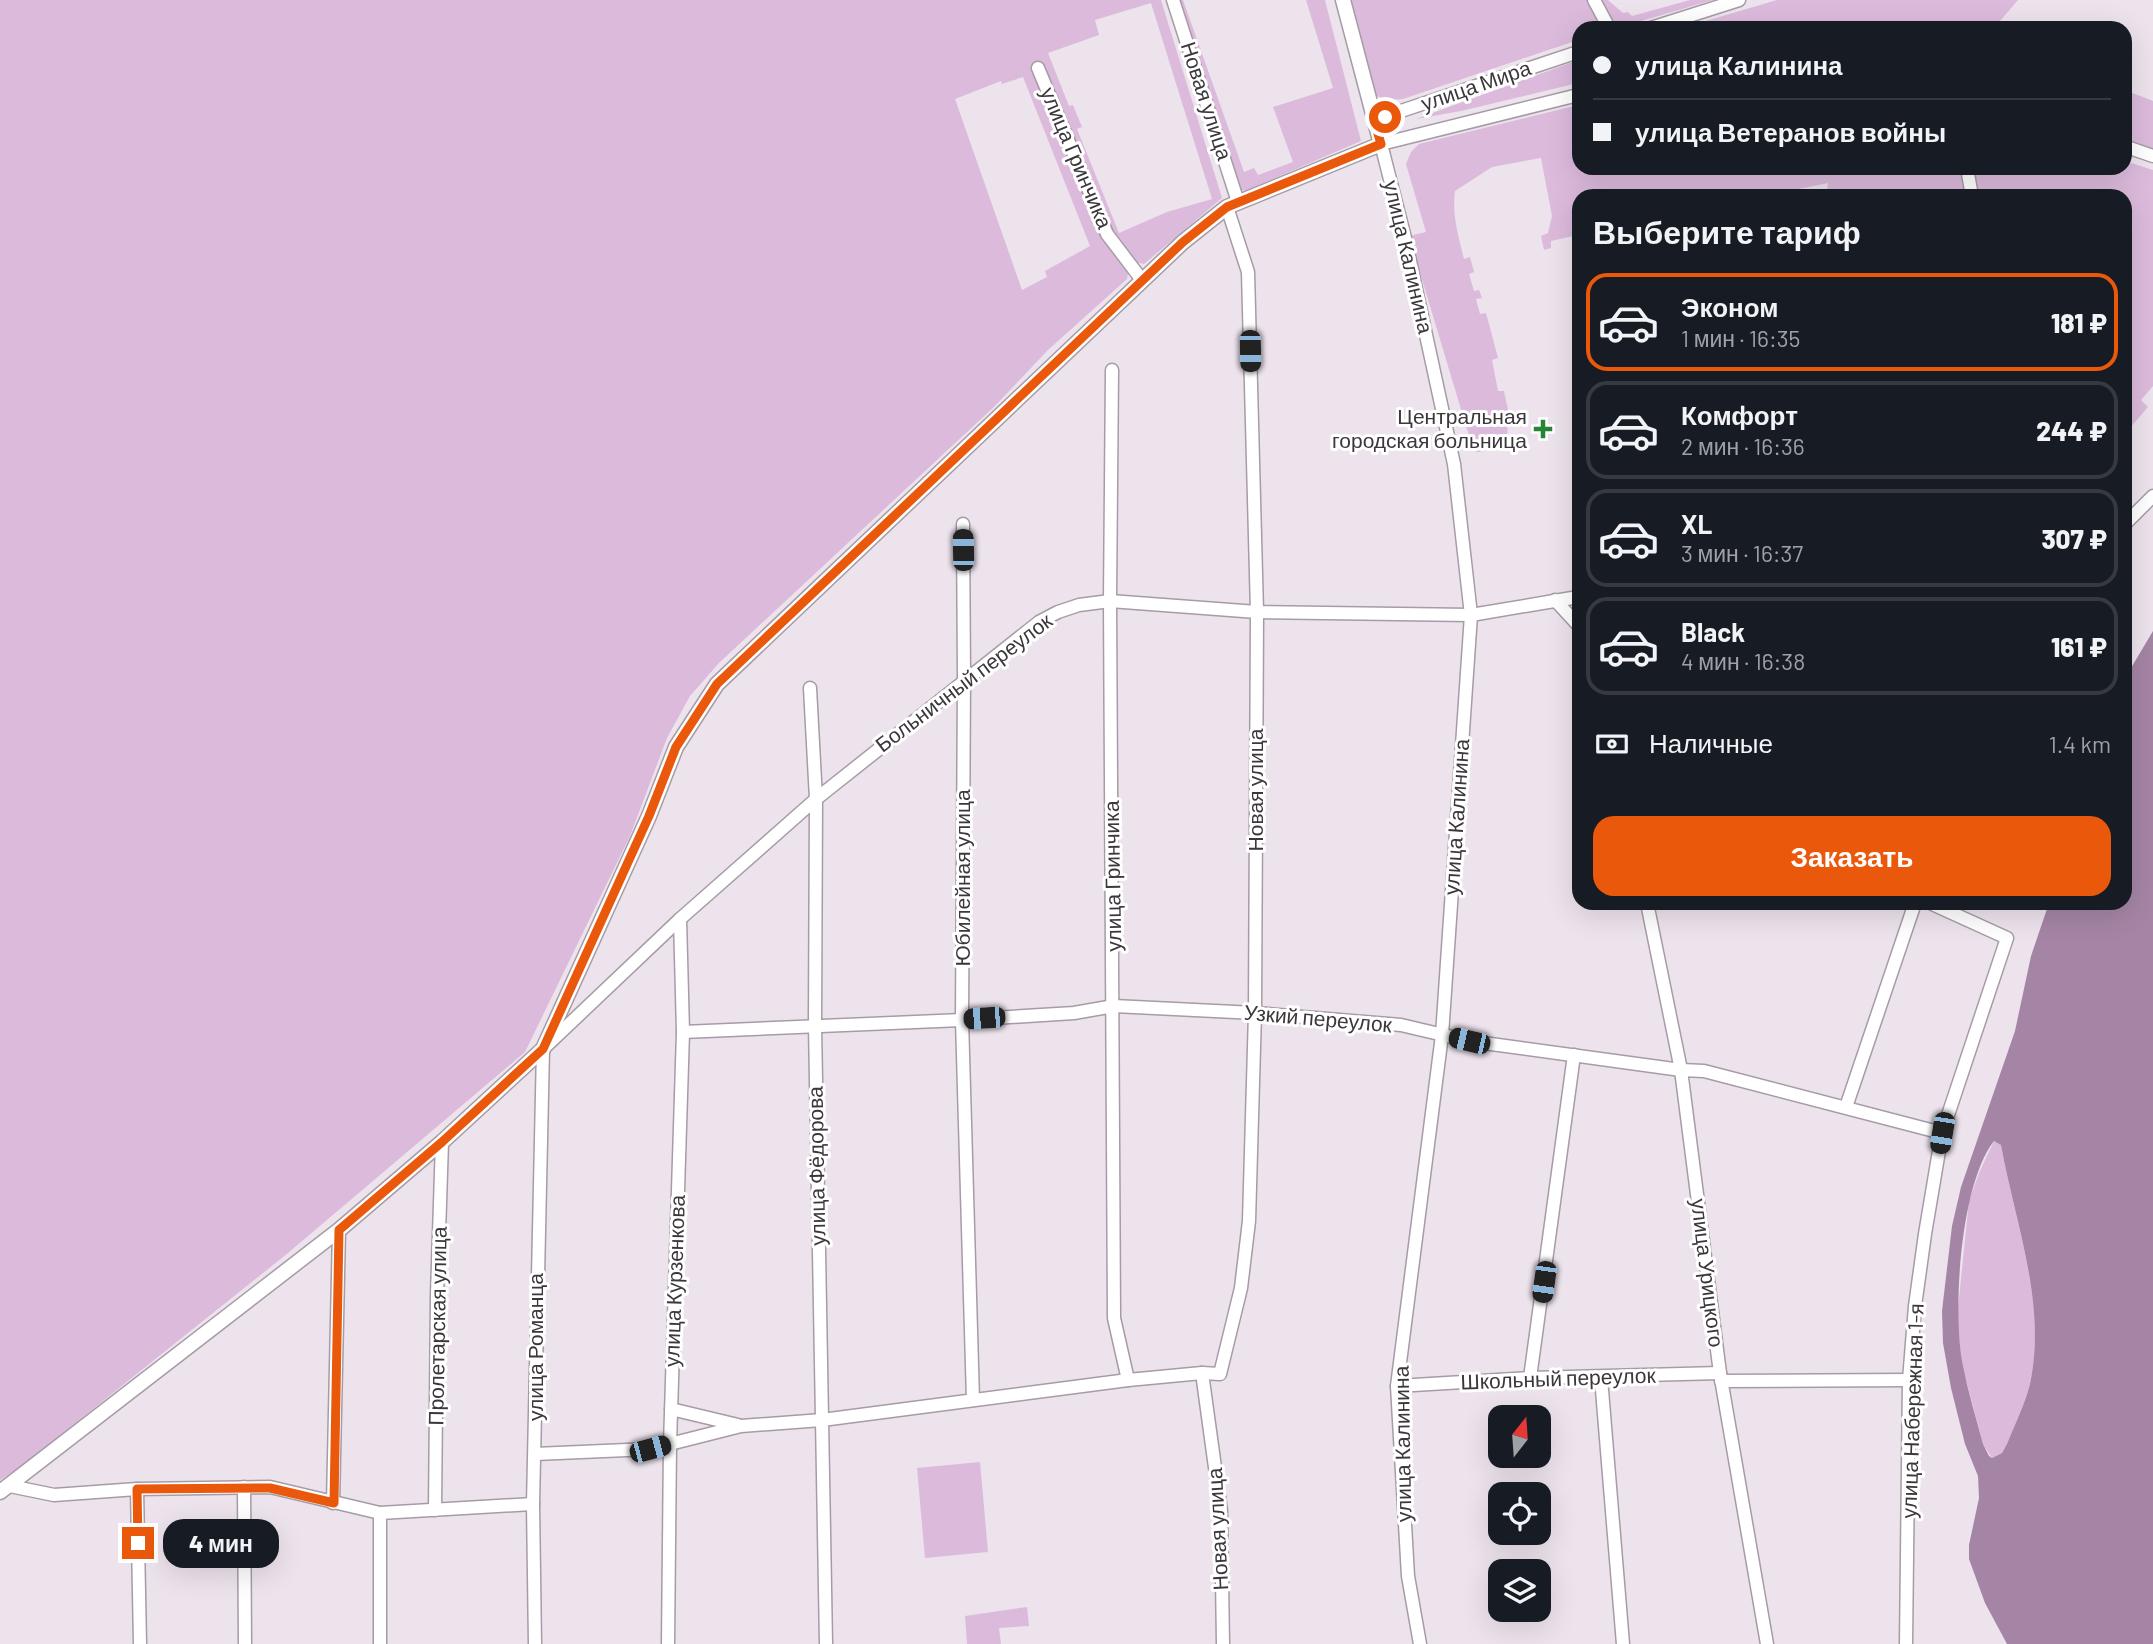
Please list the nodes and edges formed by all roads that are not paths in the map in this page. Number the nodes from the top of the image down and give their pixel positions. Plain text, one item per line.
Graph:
1 (1173, 0) edge
2 (1343, 0) edge
3 (1594, 0) edge
4 (1739, 0) edge
5 (1605, 21) edge
6 (1673, 21) edge
7 (1572, 53) edge
8 (1038, 68) dead end
9 (1572, 96) edge
10 (1374, 120) junction
11 (1381, 144) junction
12 (2132, 149) edge
13 (2153, 156) edge
14 (1233, 204) junction
15 (1142, 281) junction
16 (1111, 369) dead end
17 (2153, 496) edge
18 (2132, 517) edge
19 (962, 524) dead end
20 (1572, 598) edge
21 (1555, 600) junction
22 (1110, 601) junction
23 (1257, 612) junction
24 (1471, 615) junction
25 (1572, 618) edge
26 (964, 680) junction
27 (810, 688) dead end
28 (816, 799) junction
29 (1648, 910) edge
30 (1912, 910) edge
31 (1945, 910) edge
32 (680, 919) junction
33 (1114, 1006) junction
34 (1255, 1013) junction
35 (962, 1020) junction
36 (815, 1025) junction
37 (683, 1032) junction
38 (1442, 1035) junction
39 (543, 1049) junction
40 (1574, 1055) junction
41 (1681, 1070) junction
42 (1846, 1107) junction
43 (1942, 1133) junction
44 (442, 1142) junction
45 (339, 1230) junction
46 (1202, 1373) junction
47 (1720, 1377) junction
48 (1530, 1378) junction
49 (1601, 1378) junction
50 (1128, 1380) junction
51 (1909, 1380) junction
52 (1397, 1386) junction
53 (973, 1400) junction
54 (671, 1409) junction
55 (822, 1420) junction
56 (741, 1426) junction
57 (670, 1444) junction
58 (535, 1454) junction
59 (244, 1487) junction
60 (5, 1489) edge
61 (137, 1489) junction
62 (334, 1503) junction
63 (533, 1504) junction
64 (435, 1510) junction
65 (380, 1513) junction
66 (140, 1644) edge
67 (245, 1644) edge
68 (380, 1644) edge
69 (535, 1644) edge
70 (668, 1644) edge
71 (826, 1644) edge
72 (1223, 1644) edge
73 (1420, 1644) edge
74 (1622, 1644) edge
75 (1767, 1644) edge
76 (1906, 1644) edge

1 - 14 street, Новая улица
2 - 10 street, улица Калинина
3 - 5 street
4 - 6 street
7 - 10 street, улица Мира
8 - 15 street, улица Гринчика
9 - 11 street
10 - 11 street, улица Калинина
11 - 14 street
11 - 24 street, улица Калинина
12 - 13 street
14 - 15 street
14 - 23 street, Новая улица
15 - 39 street
16 - 22 street, улица Гринчика
17 - 18 street
19 - 26 street, Юбилейная улица
20 - 21 street, Больничный переулок
21 - 24 street, Больничный переулок
21 - 25 street
22 - 23 street, Больничный переулок
22 - 26 street, Больничный переулок
22 - 33 street, улица Гринчика
23 - 24 street, Больничный переулок
23 - 34 street, Новая улица
24 - 38 street, улица Калинина
26 - 28 street, Больничный переулок
26 - 35 street, Юбилейная улица
27 - 28 street, улица Фёдорова
28 - 32 street, Больничный переулок
28 - 36 street, улица Фёдорова
29 - 41 street, улица Урицкого
30 - 42 street
31 - 43 street, улица Набережная 1-я
32 - 37 street, улица Курзенкова
32 - 39 street, Больничный переулок
33 - 34 street, Узкий переулок
33 - 35 street, Узкий переулок
33 - 50 street, улица Гринчика
34 - 38 street, Узкий переулок
34 - 46 street, Новая улица
35 - 36 street, Узкий переулок
35 - 53 street, Юбилейная улица
36 - 37 street, Узкий переулок
36 - 55 street, улица Фёдорова
37 - 54 street, улица Курзенкова
38 - 40 street, Узкий переулок
38 - 52 street, улица Калинина
39 - 44 street
39 - 58 street, улица Романца
40 - 41 street, Узкий переулок
40 - 48 street
41 - 42 street, Узкий переулок
41 - 47 street, улица Урицкого
42 - 43 street, Узкий переулок
43 - 51 street, улица Набережная 1-я
44 - 45 street
44 - 64 street, Пролетарская улица
45 - 60 street
45 - 62 street
46 - 50 street
46 - 72 street, Новая улица
47 - 49 street, Школьный переулок
47 - 51 street, Школьный переулок
47 - 75 street, улица Урицкого
48 - 49 street, Школьный переулок
48 - 52 street, Школьный переулок
49 - 74 street
50 - 53 street
51 - 76 street, улица Набережная 1-я
52 - 73 street, улица Калинина
53 - 55 street
54 - 56 street
54 - 57 street, улица Курзенкова
55 - 56 street
55 - 71 street, улица Фёдорова
56 - 57 street
57 - 58 street
57 - 70 street, улица Курзенкова
58 - 63 street, улица Романца
59 - 61 street
59 - 62 street
59 - 67 street
60 - 61 street
61 - 66 street
62 - 65 street
63 - 64 street
63 - 69 street, улица Романца
64 - 65 street
65 - 68 street

